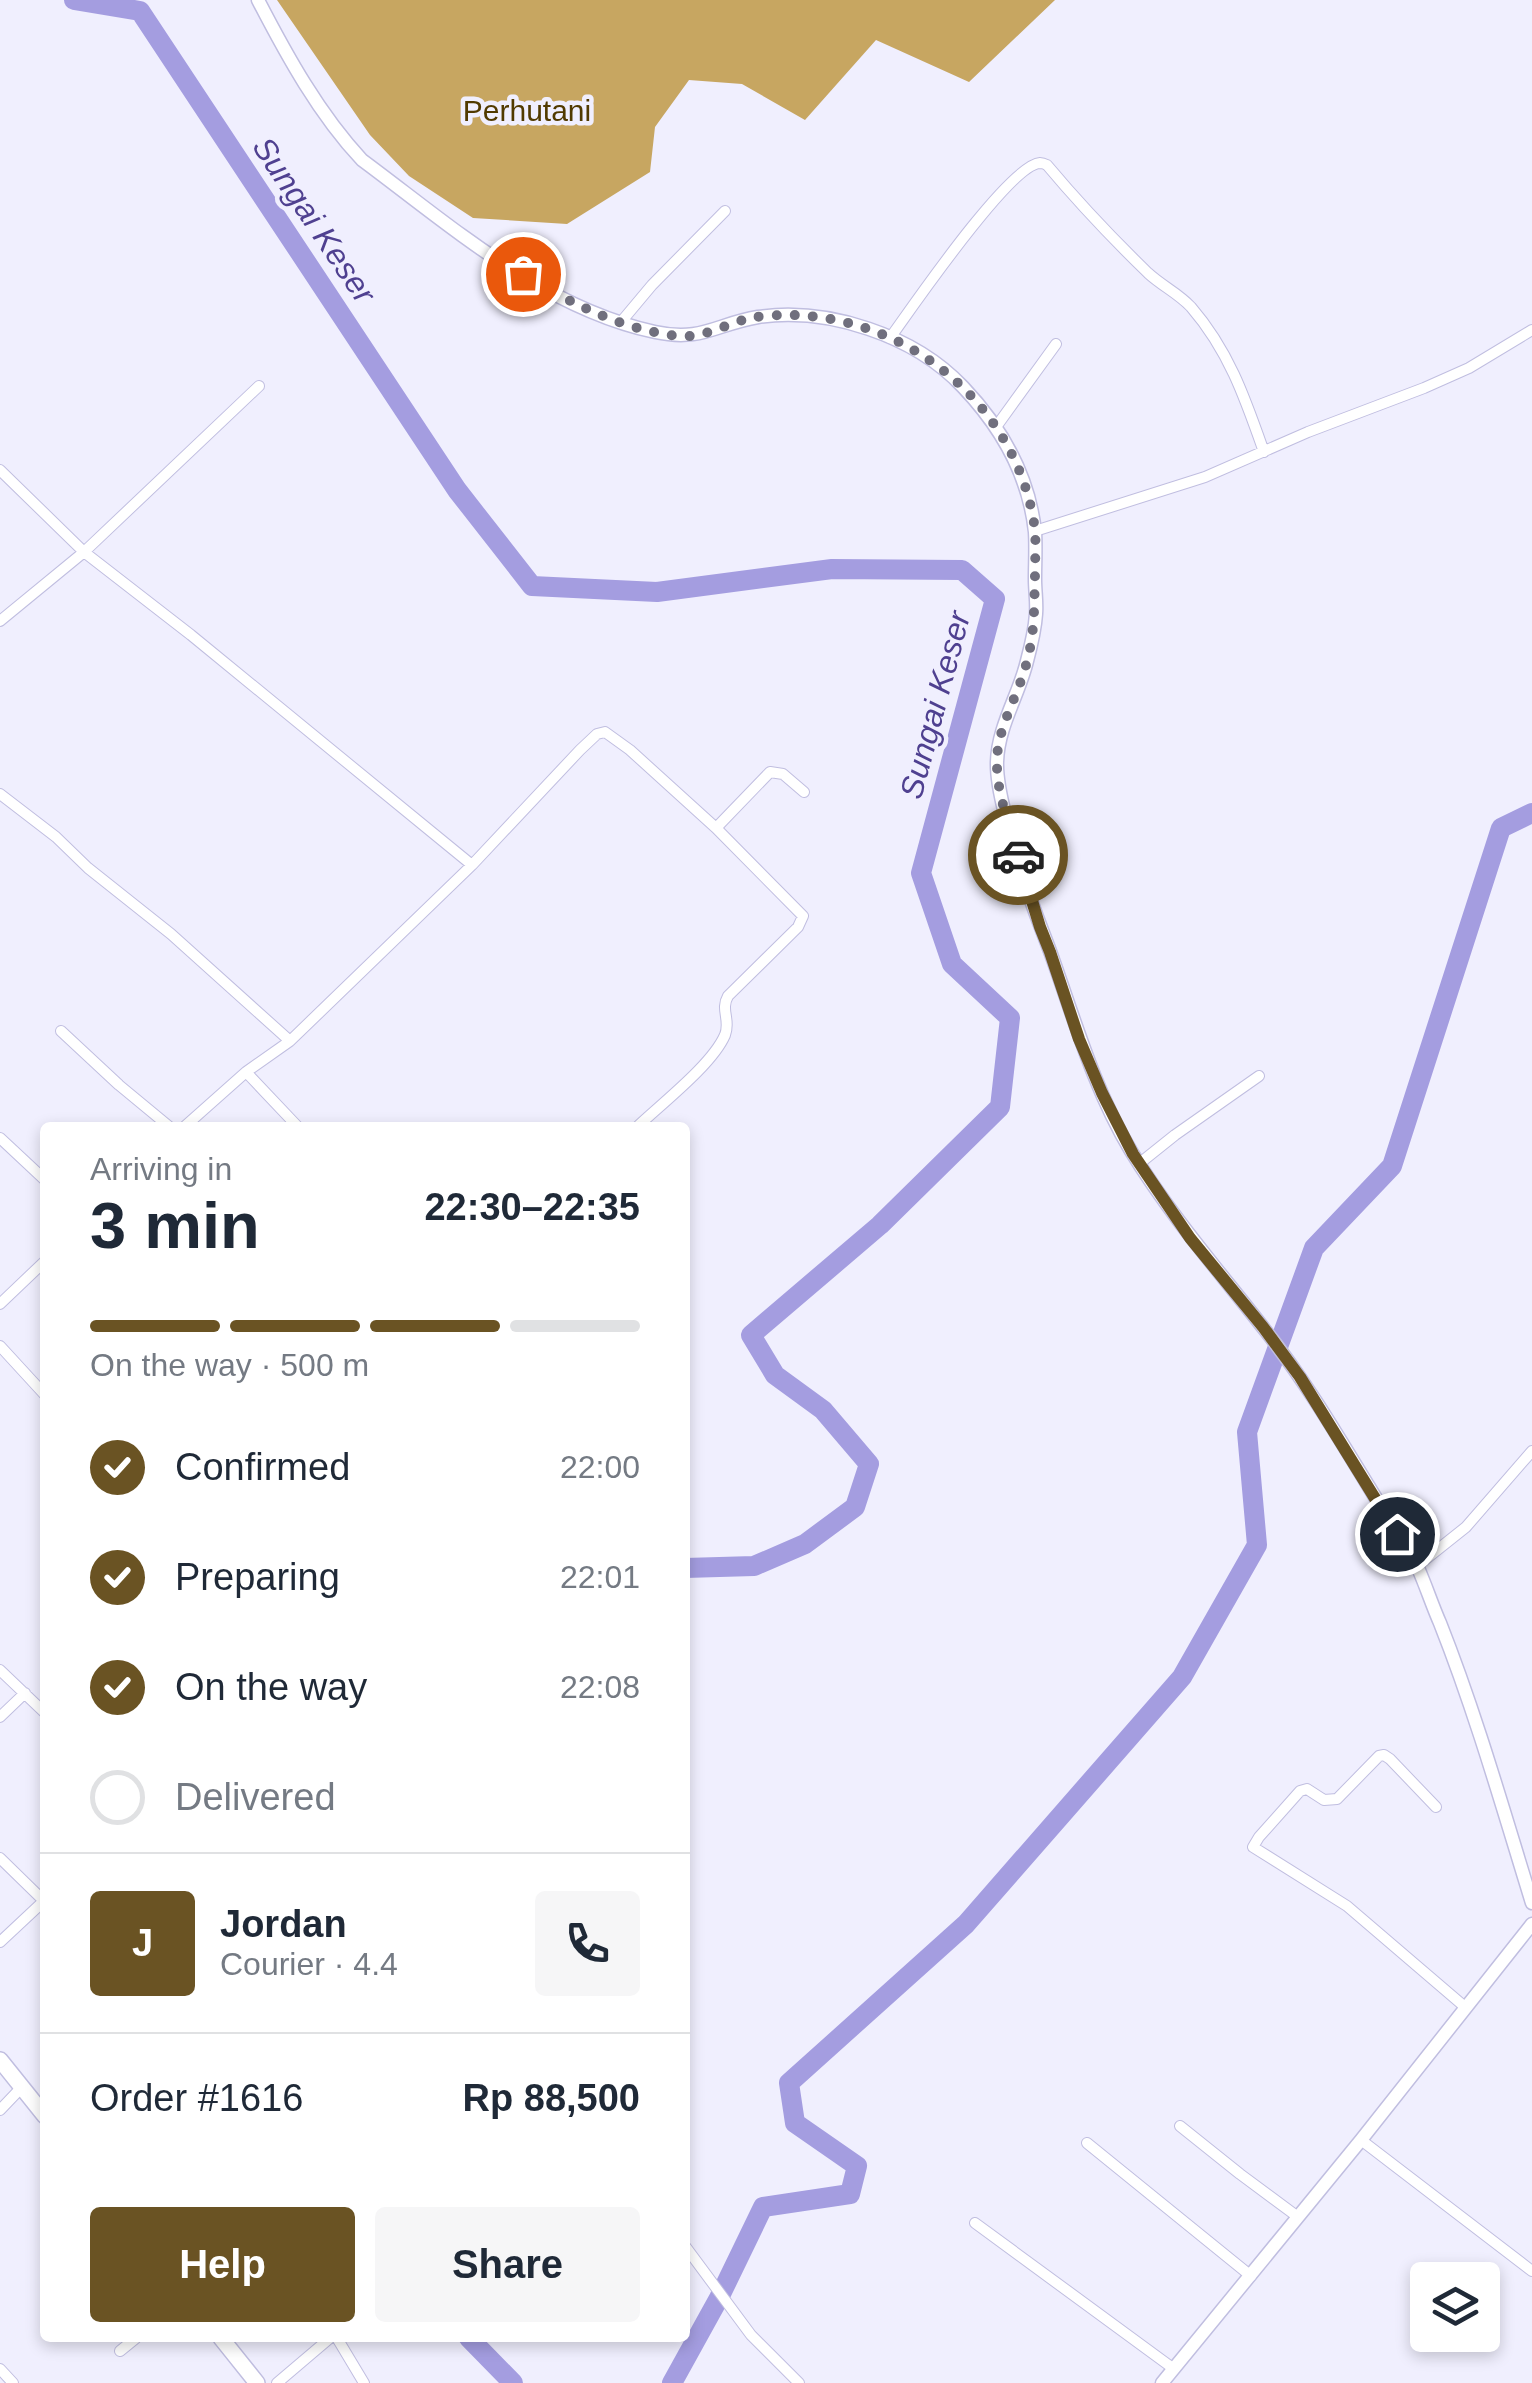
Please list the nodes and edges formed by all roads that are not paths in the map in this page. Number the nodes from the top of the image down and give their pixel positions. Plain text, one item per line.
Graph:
1 (258, 0) edge
2 (724, 211) dead end
3 (621, 322) junction
4 (1532, 330) edge
5 (890, 338) junction
6 (1056, 344) dead end
7 (259, 386) dead end
8 (996, 427) junction
9 (1264, 452) junction
10 (0, 470) edge
11 (1035, 532) junction
12 (84, 552) junction
13 (0, 621) edge
14 (804, 792) dead end
15 (0, 794) edge
16 (716, 828) junction
17 (472, 866) junction
18 (61, 1031) dead end
19 (290, 1041) junction
20 (246, 1072) junction
21 (1260, 1076) dead end
22 (164, 1122) edge
23 (191, 1122) edge
24 (293, 1122) edge
25 (642, 1122) edge
26 (0, 1138) edge
27 (1140, 1164) junction
28 (40, 1175) edge
29 (40, 1266) edge
30 (0, 1304) edge
31 (0, 1346) edge
32 (40, 1390) edge
33 (1532, 1450) edge
34 (1417, 1566) junction
35 (0, 1670) edge
36 (26, 1692) junction
37 (40, 1707) edge
38 (0, 1717) edge
39 (1436, 1807) dead end
40 (0, 1858) edge
41 (40, 1896) edge
42 (1532, 1903) edge
43 (40, 1906) edge
44 (1532, 1924) edge
45 (0, 1942) edge
46 (1465, 2007) junction
47 (0, 2060) edge
48 (22, 2087) junction
49 (0, 2110) edge
50 (40, 2110) edge
51 (1180, 2126) dead end
52 (1360, 2140) junction
53 (1086, 2144) dead end
54 (1298, 2216) junction
55 (975, 2223) dead end
56 (690, 2253) edge
57 (1532, 2270) edge
58 (1250, 2276) junction
59 (131, 2342) edge
60 (224, 2342) edge
61 (328, 2342) edge
62 (336, 2342) edge
63 (120, 2351) dead end
64 (0, 2369) edge
65 (1174, 2369) junction
66 (13, 2383) edge
67 (257, 2383) edge
68 (278, 2383) edge
69 (364, 2383) edge
70 (799, 2383) edge
71 (1162, 2383) edge

1 - 3 street
2 - 3 street
3 - 5 street
4 - 9 street
5 - 8 street
5 - 9 street
6 - 8 street
7 - 12 street
8 - 11 street
9 - 11 street
10 - 12 street
11 - 27 street
12 - 13 street
12 - 17 street
14 - 16 street
15 - 19 street
16 - 17 street
16 - 25 street
17 - 19 street
18 - 22 street
19 - 20 street
20 - 23 street
20 - 24 street
21 - 27 street
26 - 28 street
27 - 34 street
29 - 30 street
31 - 32 street
33 - 34 street
34 - 42 street
35 - 36 street
36 - 37 street
36 - 38 street
39 - 46 street
40 - 41 street
43 - 45 street
44 - 46 street
46 - 52 street
47 - 48 highway
48 - 49 street
48 - 50 highway
51 - 54 street
52 - 54 street
52 - 57 street
53 - 58 street
54 - 58 street
55 - 65 street
56 - 70 street
58 - 65 street
59 - 63 street
60 - 67 highway
61 - 68 street
62 - 69 street
64 - 66 street
65 - 71 street

